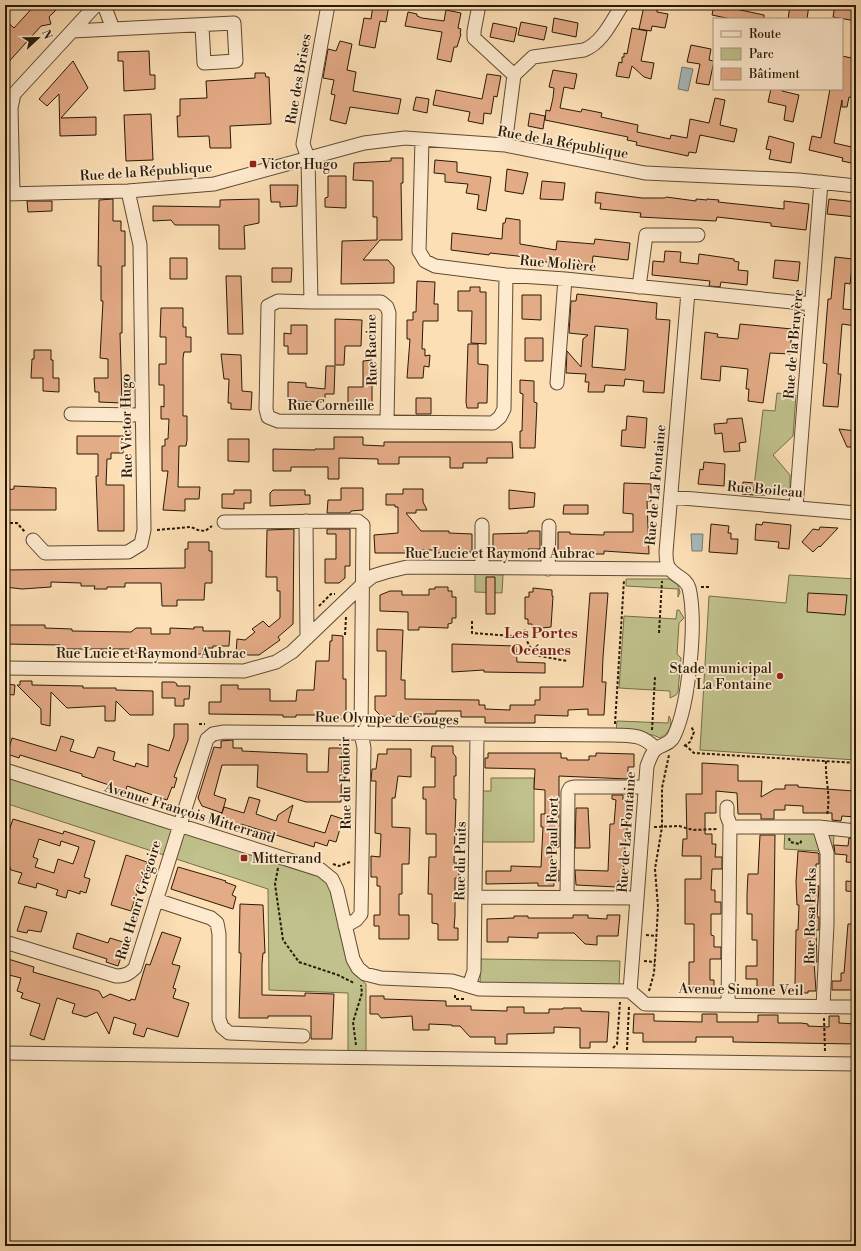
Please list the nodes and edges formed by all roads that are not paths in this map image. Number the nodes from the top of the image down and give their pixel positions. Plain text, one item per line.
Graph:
1 (96, 5) edge
2 (104, 5) edge
3 (328, 5) edge
4 (479, 5) edge
5 (622, 5) edge
6 (202, 26) dead end
7 (112, 29) junction
8 (72, 31) junction
9 (514, 75) junction
10 (422, 140) junction
11 (505, 145) junction
12 (308, 158) junction
13 (821, 182) junction
14 (856, 186) edge
15 (128, 191) junction
16 (9, 193) edge
17 (698, 235) dead end
18 (506, 275) junction
19 (565, 279) junction
20 (639, 287) junction
21 (688, 292) junction
22 (311, 302) junction
23 (812, 304) junction
24 (557, 383) dead end
25 (71, 414) dead end
26 (142, 415) junction
27 (387, 421) junction
28 (670, 497) junction
29 (796, 507) junction
30 (856, 513) edge
31 (224, 522) road end
32 (306, 522) junction
33 (482, 525) dead end
34 (549, 526) dead end
35 (33, 540) road end
36 (482, 567) junction
37 (548, 569) junction
38 (666, 573) junction
39 (362, 584) junction
40 (307, 638) junction
41 (5, 668) edge
42 (361, 733) junction
43 (477, 735) junction
44 (656, 749) junction
45 (5, 770) edge
46 (646, 787) junction
47 (727, 807) dead end
48 (178, 825) junction
49 (730, 827) junction
50 (819, 828) junction
51 (856, 831) edge
52 (475, 897) junction
53 (567, 897) junction
54 (637, 898) junction
55 (156, 900) junction
56 (345, 926) junction
57 (5, 942) edge
58 (469, 986) junction
59 (626, 991) junction
60 (728, 1005) junction
61 (823, 1007) junction
62 (856, 1007) edge
63 (303, 1036) dead end
64 (5, 1053) edge
65 (856, 1064) edge

1 - 8 street
2 - 7 street
3 - 12 street, Rue des Brises
4 - 9 street
5 - 9 street
6 - 7 street
7 - 8 street
8 - 16 street
9 - 11 street
10 - 11 street, Rue de la République
10 - 12 street, Rue de la République
10 - 18 street, Rue Molière
11 - 13 street, Rue de la République
12 - 15 street, Rue de la République
12 - 22 street
13 - 14 street, Rue de la République
13 - 23 street, Rue de la Bruyère
15 - 16 street, Rue de la République
15 - 26 street, Rue Victor Hugo
17 - 20 street
18 - 19 street, Rue Molière
18 - 27 street, Rue Corneille
19 - 20 street, Rue Molière
19 - 24 street
20 - 21 street, Rue Molière
21 - 23 street, Rue Molière
21 - 28 street, Rue de La Fontaine
22 - 27 street, Rue Racine
22 - 27 street, Rue Corneille
23 - 29 street, Rue de la Bruyère
25 - 26 street
26 - 35 street, Rue Victor Hugo
28 - 29 street, Rue Boileau
28 - 38 street, Rue de La Fontaine
29 - 30 street, Rue Boileau
31 - 32 street
32 - 39 street, Rue du Fouloir
32 - 40 street
33 - 36 street
34 - 37 street
36 - 37 street, Rue Lucie et Raymond Aubrac
36 - 39 street, Rue Lucie et Raymond Aubrac
37 - 38 street, Rue Lucie et Raymond Aubrac
38 - 44 street
39 - 40 street, Rue Lucie et Raymond Aubrac
39 - 42 street, Rue du Fouloir
40 - 41 street, Rue Lucie et Raymond Aubrac
42 - 43 street, Rue Olympe de Gouges
42 - 48 street, Rue Olympe de Gouges
42 - 56 street, Rue du Fouloir
43 - 44 street, Rue Olympe de Gouges
43 - 52 street, Rue du Puits
44 - 46 street, Rue de La Fontaine
45 - 48 street, Avenue François Mitterrand
46 - 53 street, Rue Paul Fort
46 - 54 street, Rue de La Fontaine
47 - 49 street
48 - 55 street, Rue Henri Grégoire
48 - 56 street, Avenue François Mitterrand
49 - 50 street
49 - 60 street
50 - 51 street
50 - 61 street, Rue Rosa Parks
52 - 53 street
52 - 58 street, Rue du Puits
53 - 54 street
54 - 59 street, Rue de La Fontaine
55 - 57 street, Rue Henri Grégoire
55 - 63 street
56 - 58 street, Avenue François Mitterrand
58 - 59 street
59 - 60 street, Avenue Simone Veil
60 - 61 street, Avenue Simone Veil
61 - 62 street, Avenue Simone Veil
64 - 65 street

